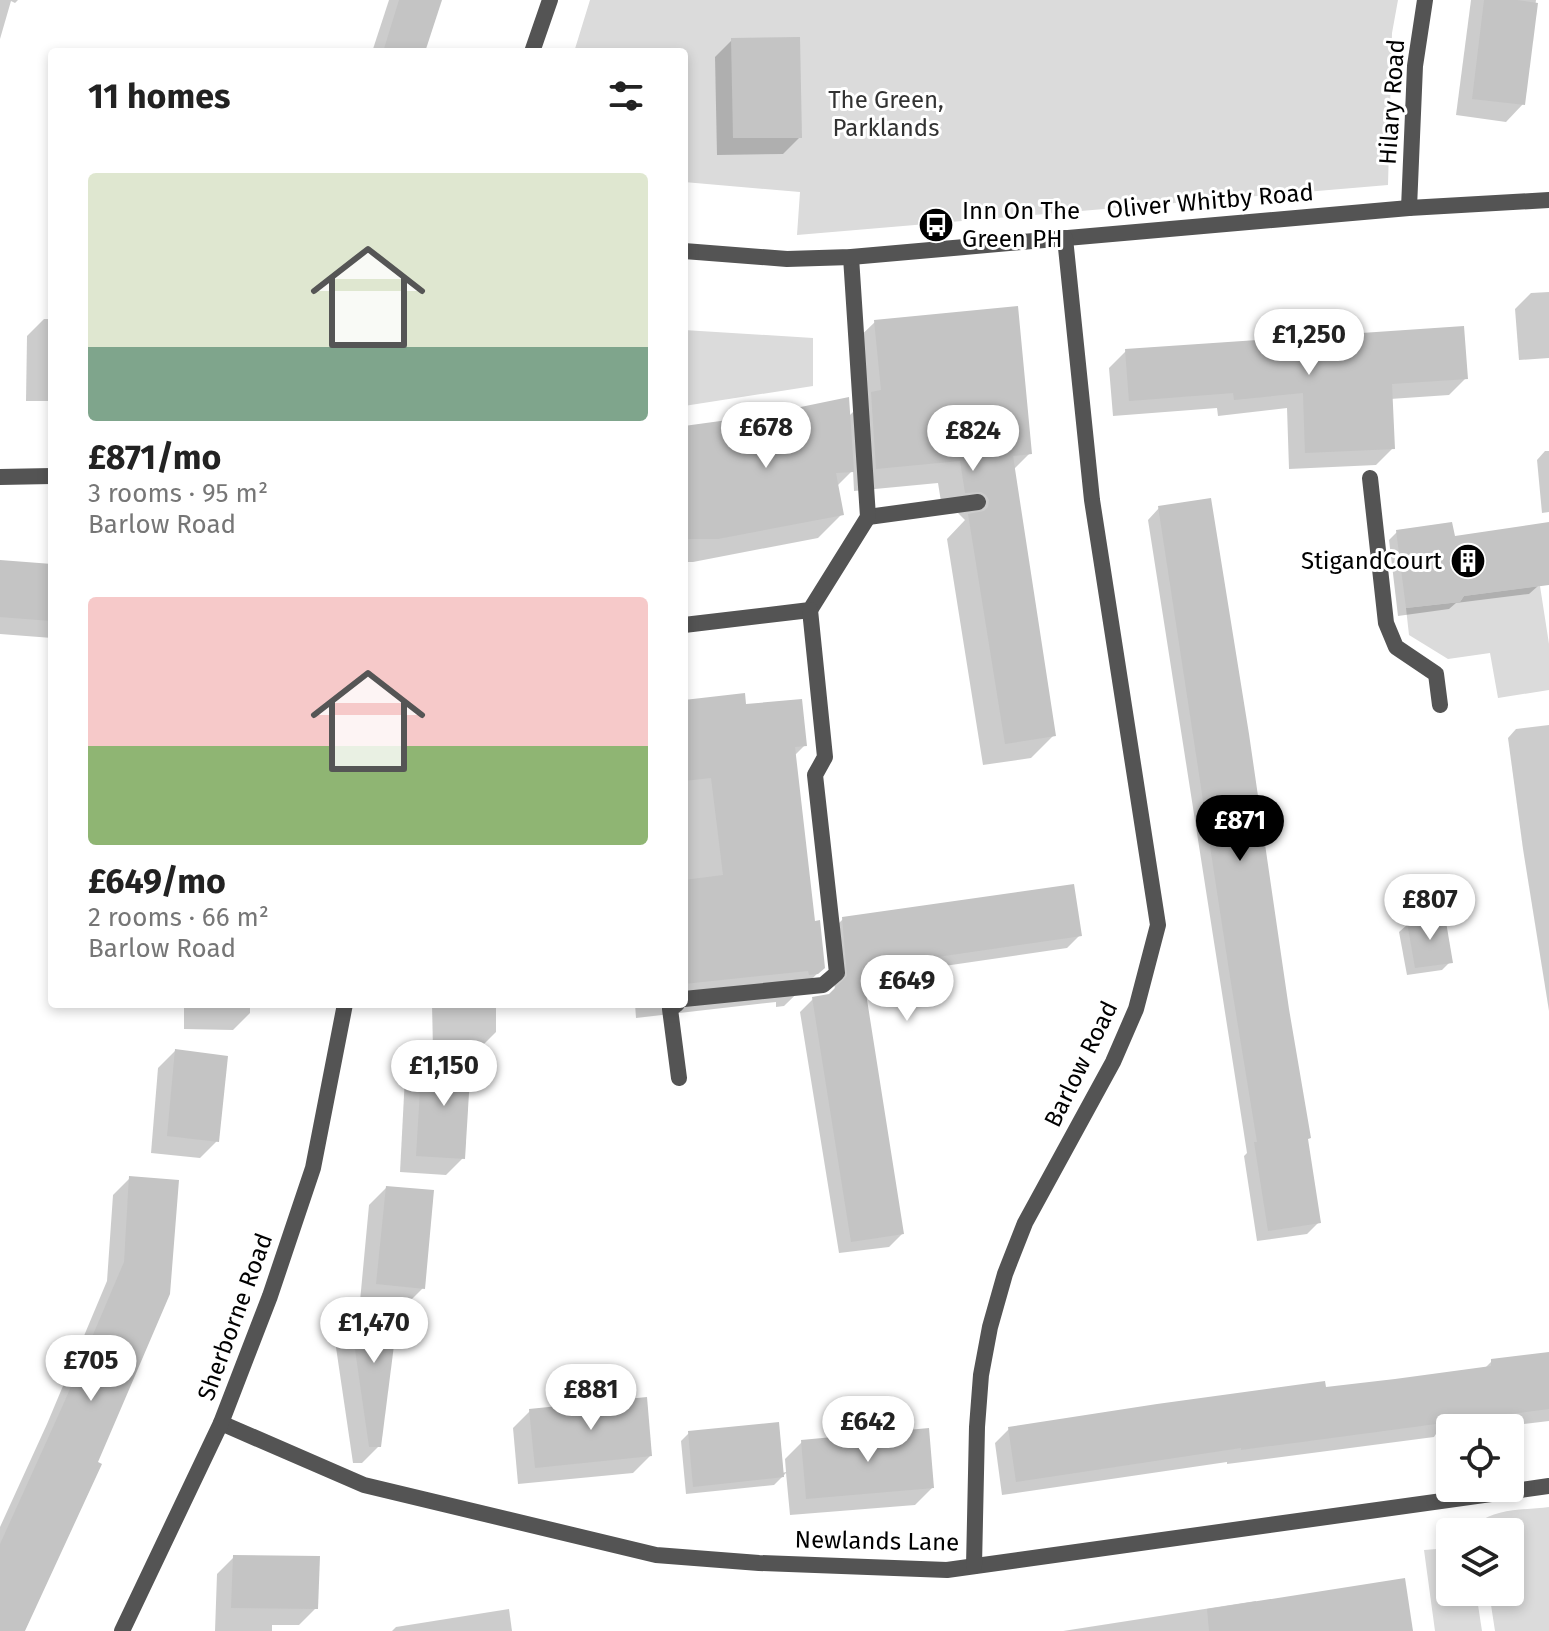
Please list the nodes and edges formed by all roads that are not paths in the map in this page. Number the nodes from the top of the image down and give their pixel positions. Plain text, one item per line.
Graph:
1 (550, 0) edge
2 (1425, 0) edge
3 (533, 48) edge
4 (1549, 200) edge
5 (1409, 208) junction
6 (1065, 238) junction
7 (688, 251) edge
8 (851, 257) junction
9 (48, 476) edge
10 (0, 477) edge
11 (1370, 478) dead end
12 (978, 502) dead end
13 (868, 517) junction
14 (810, 610) junction
15 (688, 625) edge
16 (1440, 705) dead end
17 (688, 999) edge
18 (344, 1008) edge
19 (671, 1008) edge
20 (679, 1078) dead end
21 (221, 1423) junction
22 (1549, 1486) edge
23 (974, 1566) junction
24 (122, 1631) edge

1 - 3 street
2 - 5 street, Hilary Road
4 - 5 street, Oliver Whitby Road
5 - 6 street, Oliver Whitby Road
6 - 8 street, Oliver Whitby Road
6 - 23 street, Barlow Road
7 - 8 street, Oliver Whitby Road
8 - 13 street
9 - 10 street
11 - 16 street
12 - 13 street
13 - 14 street
14 - 15 street
14 - 17 street
18 - 21 street, Sherborne Road
19 - 20 street
21 - 23 street, Newlands Lane
21 - 24 street, Sherborne Road
22 - 23 street, Newlands Lane

